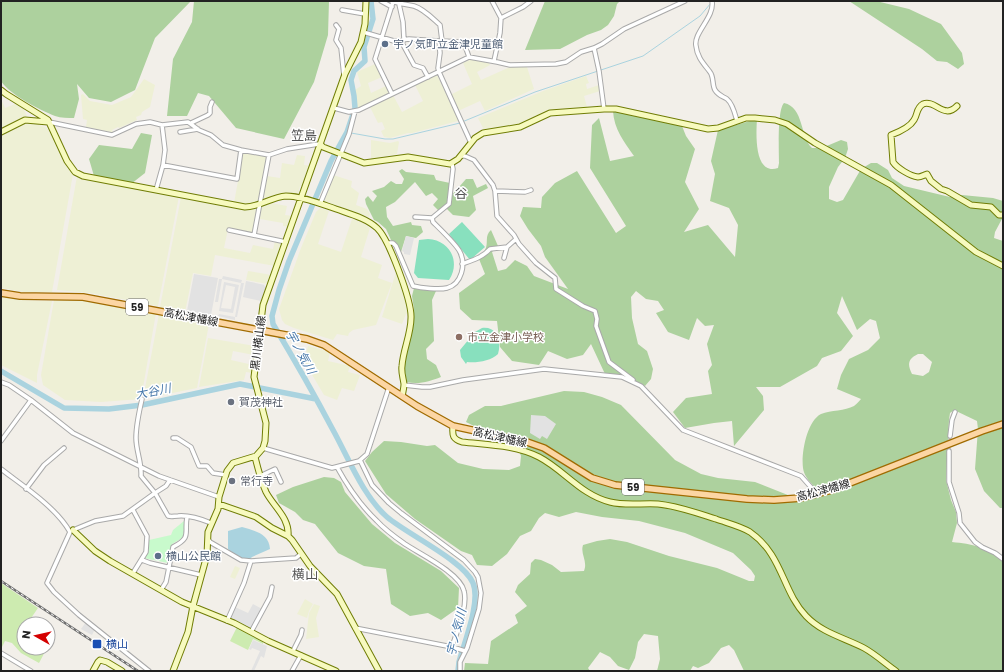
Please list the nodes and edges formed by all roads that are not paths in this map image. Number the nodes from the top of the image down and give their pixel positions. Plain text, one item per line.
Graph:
1 (366, 1) edge
2 (382, 1) edge
3 (392, 1) edge
4 (492, 1) edge
5 (531, 1) edge
6 (685, 1) edge
7 (713, 2) edge
8 (411, 3) edge
9 (399, 4) junction
10 (392, 7) junction
11 (342, 10) dead end
12 (365, 14) junction
13 (501, 18) junction
14 (336, 25) dead end
15 (366, 33) junction
16 (382, 38) junction
17 (402, 41) junction
18 (594, 48) junction
19 (469, 58) junction
20 (494, 61) junction
21 (439, 72) junction
22 (345, 76) junction
23 (428, 77) junction
24 (1, 90) edge
25 (392, 94) junction
26 (212, 102) dead end
27 (957, 106) dead end
28 (334, 108) junction
29 (604, 109) junction
30 (355, 111) junction
31 (737, 121) junction
32 (49, 122) junction
33 (191, 123) junction
34 (162, 125) junction
35 (198, 129) junction
36 (1, 132) edge
37 (180, 132) dead end
38 (471, 143) junction
39 (321, 145) junction
40 (241, 150) junction
41 (337, 152) junction
42 (269, 154) junction
43 (461, 156) junction
44 (452, 164) junction
45 (163, 165) junction
46 (156, 190) junction
47 (531, 190) dead end
48 (495, 191) junction
49 (302, 199) junction
50 (260, 205) junction
51 (322, 205) junction
52 (1003, 215) edge
53 (415, 216) dead end
54 (432, 218) junction
55 (229, 230) dead end
56 (254, 235) junction
57 (516, 239) junction
58 (286, 242) junction
59 (388, 243) junction
60 (508, 247) junction
61 (504, 258) dead end
62 (462, 264) junction
63 (1003, 266) edge
64 (1, 293) edge
65 (259, 330) junction
66 (1, 382) edge
67 (637, 383) junction
68 (404, 384) junction
69 (389, 387) junction
70 (402, 396) junction
71 (31, 400) junction
72 (141, 400) dead end
73 (956, 412) dead end
74 (1003, 424) edge
75 (453, 426) junction
76 (950, 436) tunnel mouth
77 (173, 438) dead end
78 (1, 441) edge
79 (64, 448) dead end
80 (263, 448) junction
81 (949, 451) tunnel mouth
82 (255, 457) junction
83 (360, 461) junction
84 (141, 467) junction
85 (339, 467) junction
86 (1, 469) edge
87 (226, 475) junction
88 (260, 476) junction
89 (170, 480) junction
90 (281, 482) dead end
91 (26, 489) junction
92 (155, 493) junction
93 (817, 494) junction
94 (219, 497) junction
95 (220, 504) junction
96 (133, 510) junction
97 (186, 517) junction
98 (212, 523) junction
99 (72, 531) junction
100 (288, 536) junction
101 (208, 539) junction
102 (301, 554) junction
103 (1003, 559) edge
104 (142, 560) junction
105 (251, 561) junction
106 (169, 567) junction
107 (133, 573) junction
108 (201, 575) junction
109 (272, 588) dead end
110 (161, 590) junction
111 (193, 606) junction
112 (227, 621) junction
113 (355, 628) junction
114 (302, 630) dead end
115 (251, 632) junction
116 (452, 647) junction
117 (293, 651) junction
118 (465, 651) junction
119 (1, 653) edge
120 (301, 655) junction
121 (332, 670) edge
122 (30, 671) edge
123 (93, 671) edge
124 (122, 671) edge
125 (149, 671) edge
126 (173, 671) edge
127 (292, 671) edge
128 (379, 671) edge
129 (460, 671) edge
130 (896, 671) edge

1 - 12 street, 黒川横山線
2 - 10 street
3 - 9 street
3 - 10 street
4 - 13 street
5 - 13 street
6 - 18 street
7 - 31 street
8 - 9 street
8 - 19 street
9 - 17 street
10 - 16 street
11 - 12 street
12 - 15 street, 黒川横山線
13 - 20 street
14 - 22 street
15 - 16 street
15 - 22 street, 黒川横山線
16 - 17 street
16 - 25 street
17 - 21 street
17 - 23 street
18 - 20 street
18 - 29 street
19 - 20 street
19 - 21 street
21 - 23 street
21 - 38 street
22 - 28 street, 黒川横山線
23 - 25 street
24 - 32 street
25 - 30 street
26 - 33 street
27 - 52 street
28 - 30 street
28 - 39 street, 黒川横山線
29 - 31 street
29 - 38 street
30 - 41 street
31 - 63 street
32 - 34 street
32 - 36 street
32 - 46 street
33 - 34 street
33 - 35 street
34 - 45 street
35 - 37 street
35 - 40 street
38 - 43 street
39 - 41 street
39 - 42 street
39 - 49 street, 黒川横山線
40 - 42 street
40 - 45 street
41 - 44 street
41 - 51 street
42 - 50 street
43 - 44 street
43 - 48 street
44 - 54 street
45 - 46 street
46 - 50 street
47 - 48 street
48 - 57 street
49 - 50 street
49 - 51 street
49 - 58 street, 黒川横山線
50 - 56 street
51 - 59 street
53 - 54 street
54 - 62 street
55 - 56 street
56 - 58 street
57 - 60 street
57 - 67 street
58 - 65 street, 黒川横山線
59 - 62 street
59 - 68 street
60 - 61 street
60 - 62 street
64 - 65 main road, 高松津幡線 / 59
65 - 69 main road, 高松津幡線 / 59
65 - 80 street, 黒川横山線
66 - 71 street
67 - 68 street
67 - 93 street
68 - 70 street
69 - 70 main road, 高松津幡線 / 59
69 - 83 street
70 - 75 main road, 高松津幡線 / 59
71 - 78 street
71 - 84 street
72 - 84 street
73 - 76 street
74 - 93 main road, 高松津幡線 / 59
75 - 93 main road, 高松津幡線 / 59
75 - 130 street
77 - 87 street
79 - 91 street
80 - 82 street
80 - 85 street
81 - 103 street
82 - 87 street
82 - 88 street
83 - 85 street
83 - 118 street
84 - 89 street
84 - 92 street
85 - 116 street
86 - 91 street
87 - 94 street
88 - 90 street
88 - 100 street
89 - 92 street
89 - 94 street
91 - 99 street
92 - 96 street
92 - 97 street
94 - 95 street
95 - 98 street
95 - 100 street
96 - 99 street
96 - 104 street
97 - 98 street
97 - 106 street
98 - 101 street
99 - 107 street
99 - 125 street
100 - 102 street
101 - 105 street
101 - 108 street
102 - 105 street
102 - 113 street
104 - 106 street
104 - 107 street
105 - 112 street
106 - 108 street
106 - 110 street
107 - 110 street
108 - 111 street
109 - 115 street
110 - 111 street
111 - 112 street
111 - 126 street
112 - 115 street
113 - 116 street
113 - 128 street
114 - 117 street
115 - 117 street
116 - 118 street
117 - 120 street
118 - 129 street
119 - 122 street
120 - 121 street
120 - 127 street
123 - 124 street

